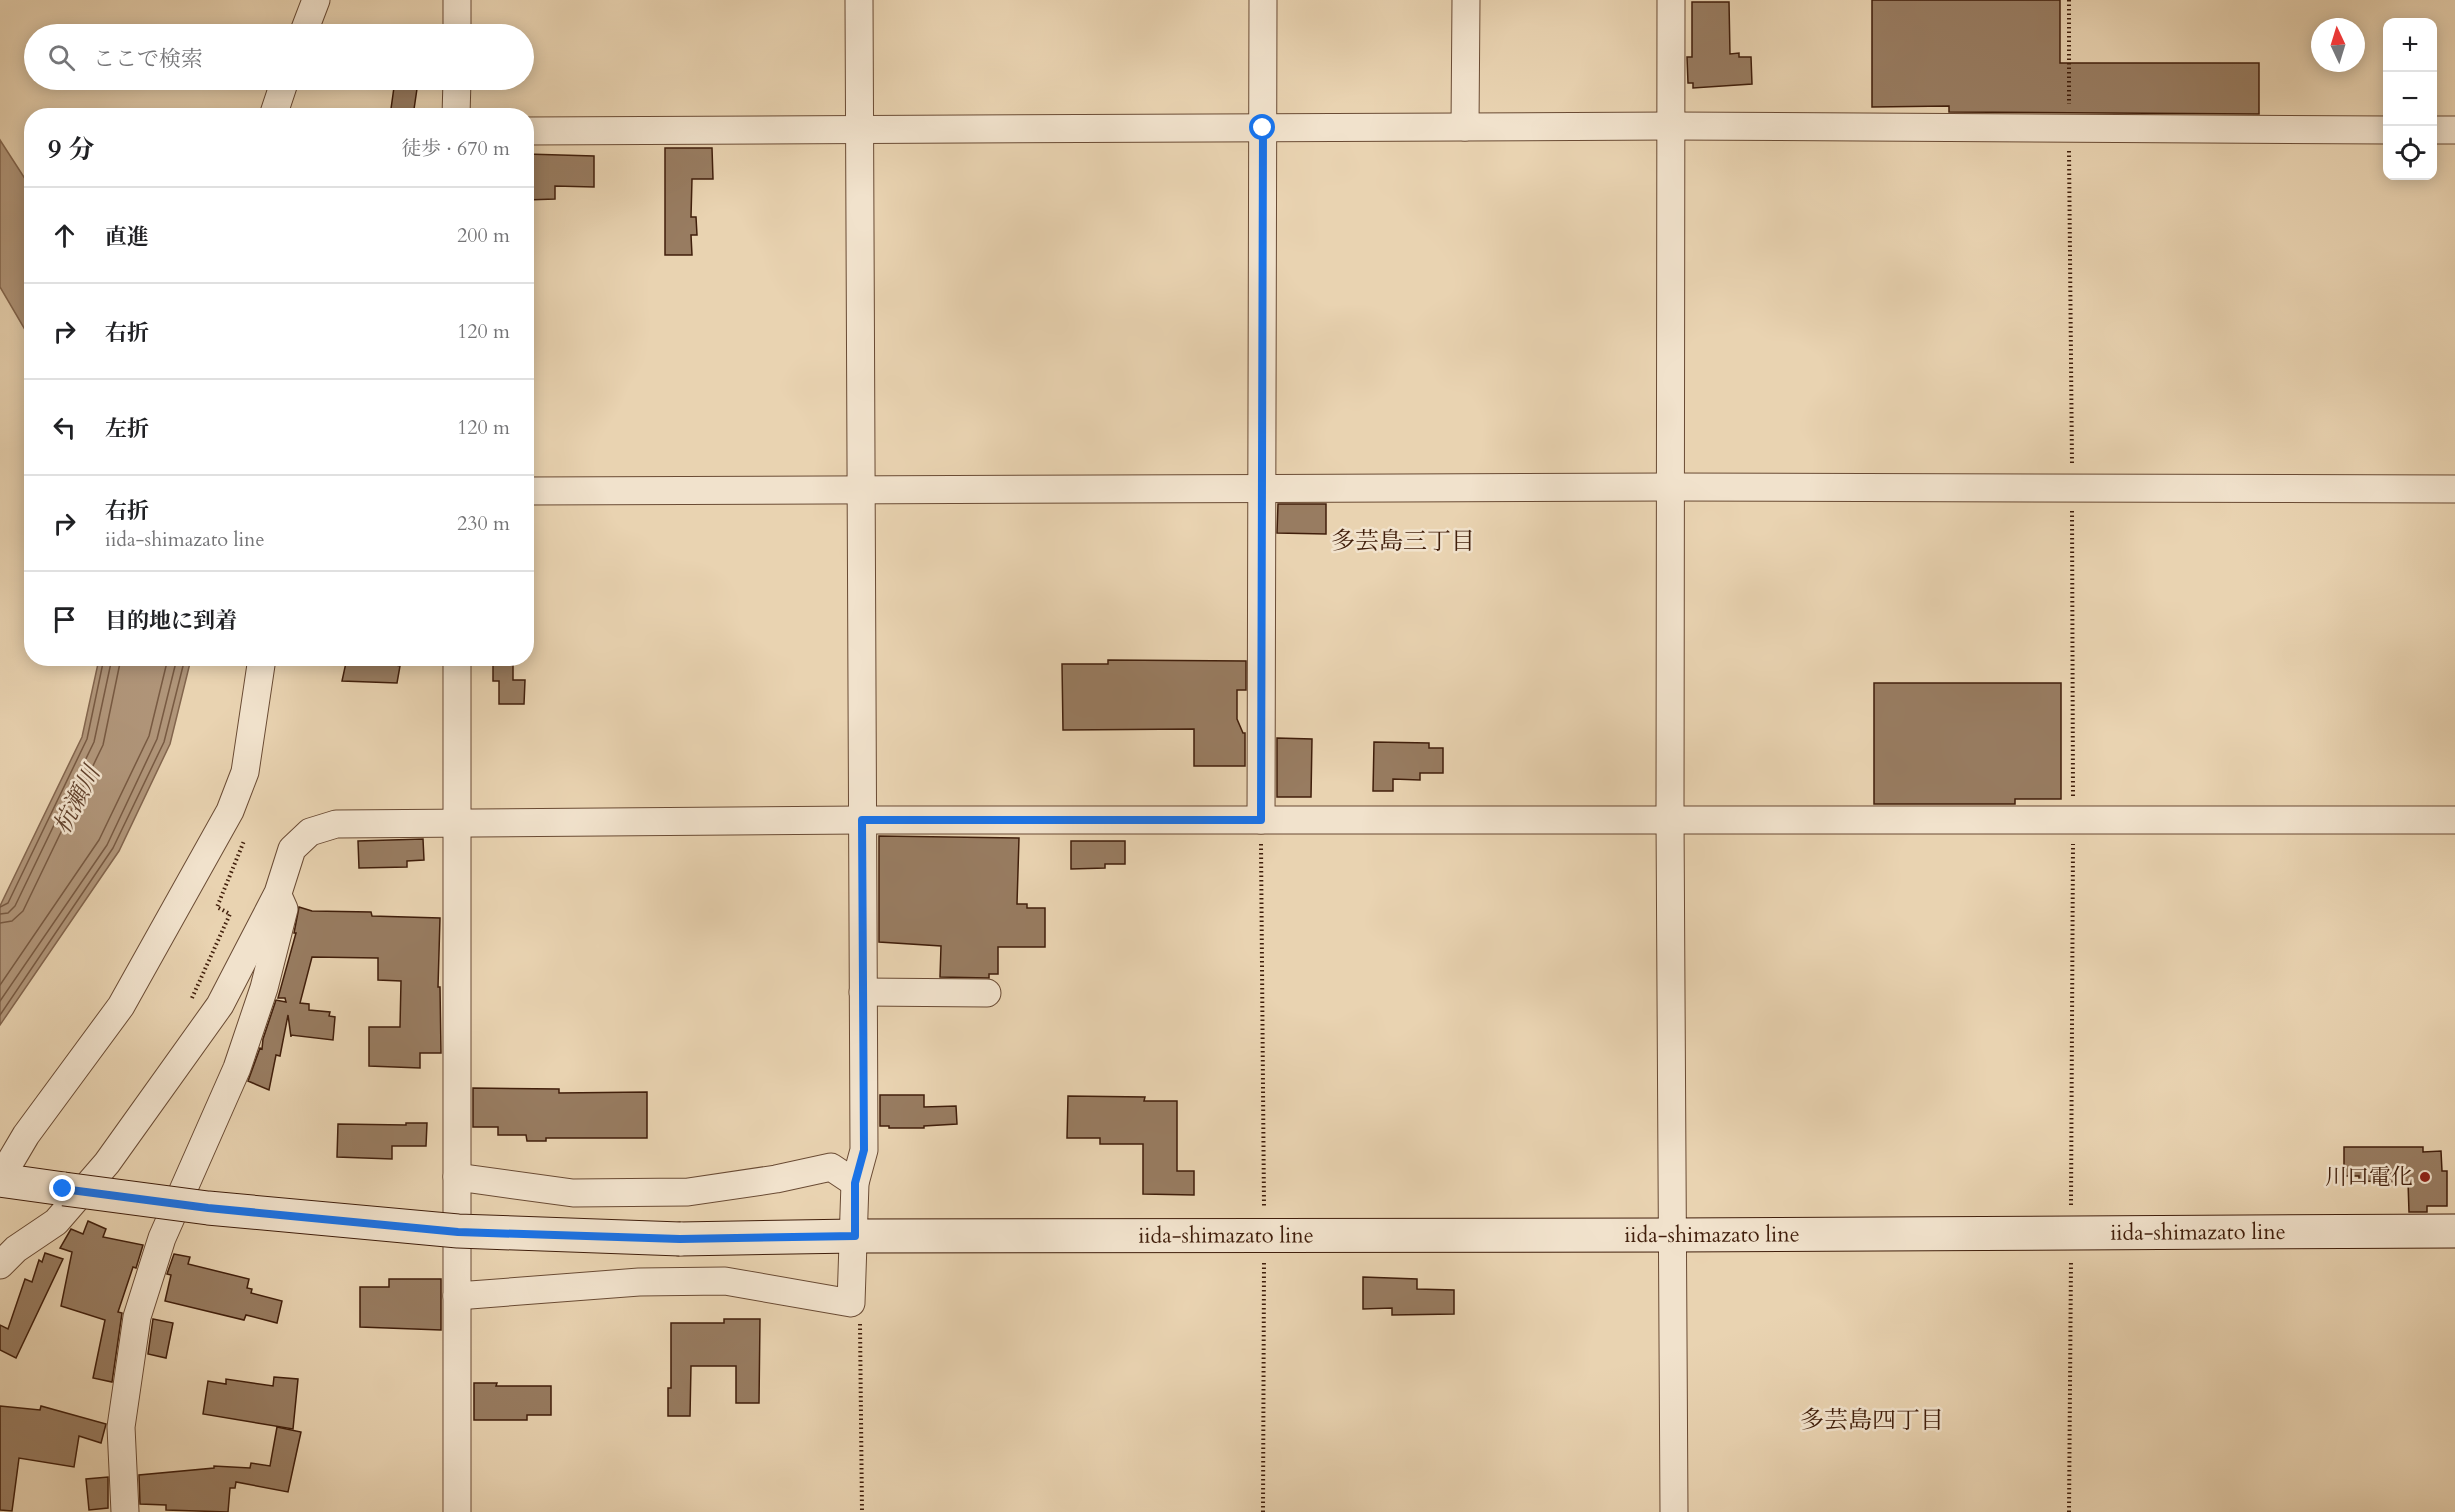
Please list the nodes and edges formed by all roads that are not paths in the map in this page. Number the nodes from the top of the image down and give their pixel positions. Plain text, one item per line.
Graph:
1 (316, 0) edge
2 (457, 0) edge
3 (859, 0) edge
4 (1263, 0) edge
5 (1466, 0) edge
6 (1671, 0) edge
7 (307, 24) edge
8 (457, 24) edge
9 (282, 90) edge
10 (457, 90) edge
11 (276, 108) edge
12 (456, 108) edge
13 (1672, 126) junction
14 (1465, 127) junction
15 (1263, 128) junction
16 (861, 130) junction
17 (2383, 130) edge
18 (2437, 130) edge
19 (2455, 130) edge
20 (534, 131) edge
21 (1671, 487) junction
22 (1262, 488) junction
23 (861, 489) junction
24 (2455, 489) edge
25 (534, 491) edge
26 (261, 666) edge
27 (457, 666) edge
28 (1670, 819) junction
29 (862, 820) junction
30 (1261, 820) junction
31 (2455, 820) edge
32 (456, 823) junction
33 (278, 893) junction
34 (863, 992) junction
35 (987, 993) dead end
36 (457, 1177) junction
37 (0, 1180) edge
38 (855, 1183) junction
39 (2455, 1231) edge
40 (1673, 1235) junction
41 (855, 1236) junction
42 (0, 1265) edge
43 (457, 1296) junction
44 (125, 1512) edge
45 (457, 1512) edge
46 (1674, 1512) edge

1 - 7 street
2 - 8 street
3 - 16 street
4 - 15 street
5 - 14 street
6 - 13 street
9 - 11 street
10 - 12 street
13 - 14 street
13 - 17 street
13 - 21 street
14 - 15 street
15 - 16 street
15 - 22 street
16 - 20 street
16 - 23 street
18 - 19 street
21 - 22 street
21 - 24 street
21 - 28 street
22 - 23 street
22 - 30 street
23 - 25 street
23 - 29 street
26 - 37 street
27 - 32 street
28 - 30 street
28 - 31 street
28 - 40 street
29 - 30 street
29 - 32 street
29 - 34 street
32 - 33 street
32 - 36 street
33 - 42 street
33 - 44 street
34 - 35 street
34 - 38 street
36 - 38 street
36 - 43 street
37 - 41 main road, iida-shimazato line, bridge
38 - 41 street
39 - 40 main road, iida-shimazato line
40 - 41 main road, iida-shimazato line
40 - 46 street
41 - 43 street
43 - 45 street

